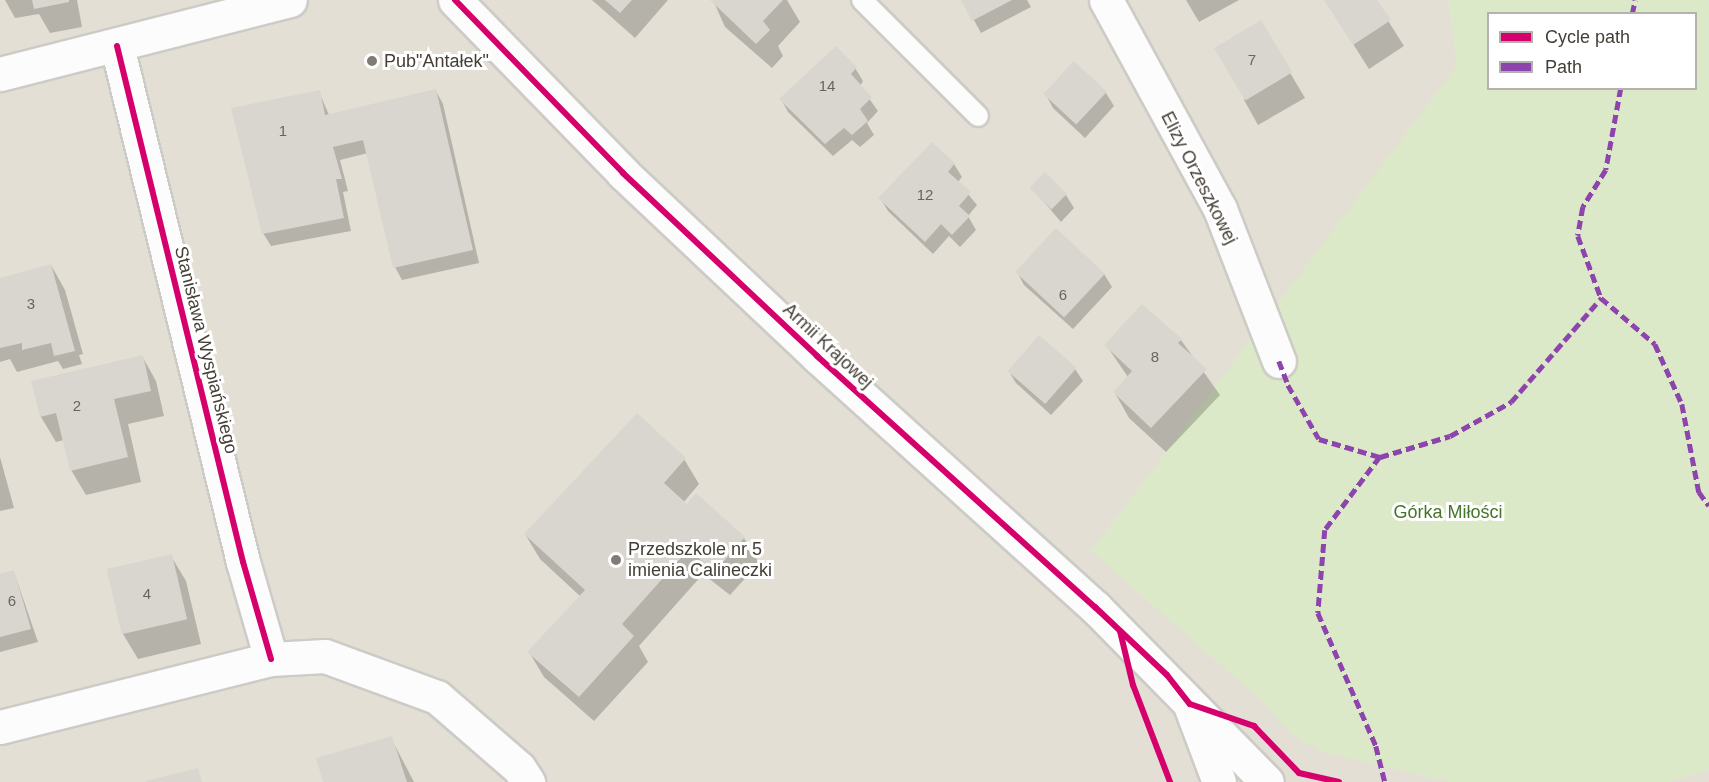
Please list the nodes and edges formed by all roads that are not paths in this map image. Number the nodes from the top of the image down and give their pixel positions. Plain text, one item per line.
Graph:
1 (290, 0) edge
2 (455, 0) edge
3 (862, 0) edge
4 (1106, 0) edge
5 (117, 46) junction
6 (0, 74) edge
7 (978, 116) dead end
8 (1279, 361) dead end
9 (271, 659) junction
10 (1190, 704) junction
11 (0, 727) edge
12 (528, 782) edge
13 (1219, 782) edge
14 (1267, 782) edge

1 - 5 street
2 - 10 street, Armii Krajowej
3 - 7 lane
4 - 8 street, Elizy Orzeszkowej
5 - 6 street
5 - 9 street, Stanisława Wyspiańskiego
9 - 11 street
9 - 12 street
10 - 13 street, Armii Krajowej
10 - 14 street, Armii Krajowej

